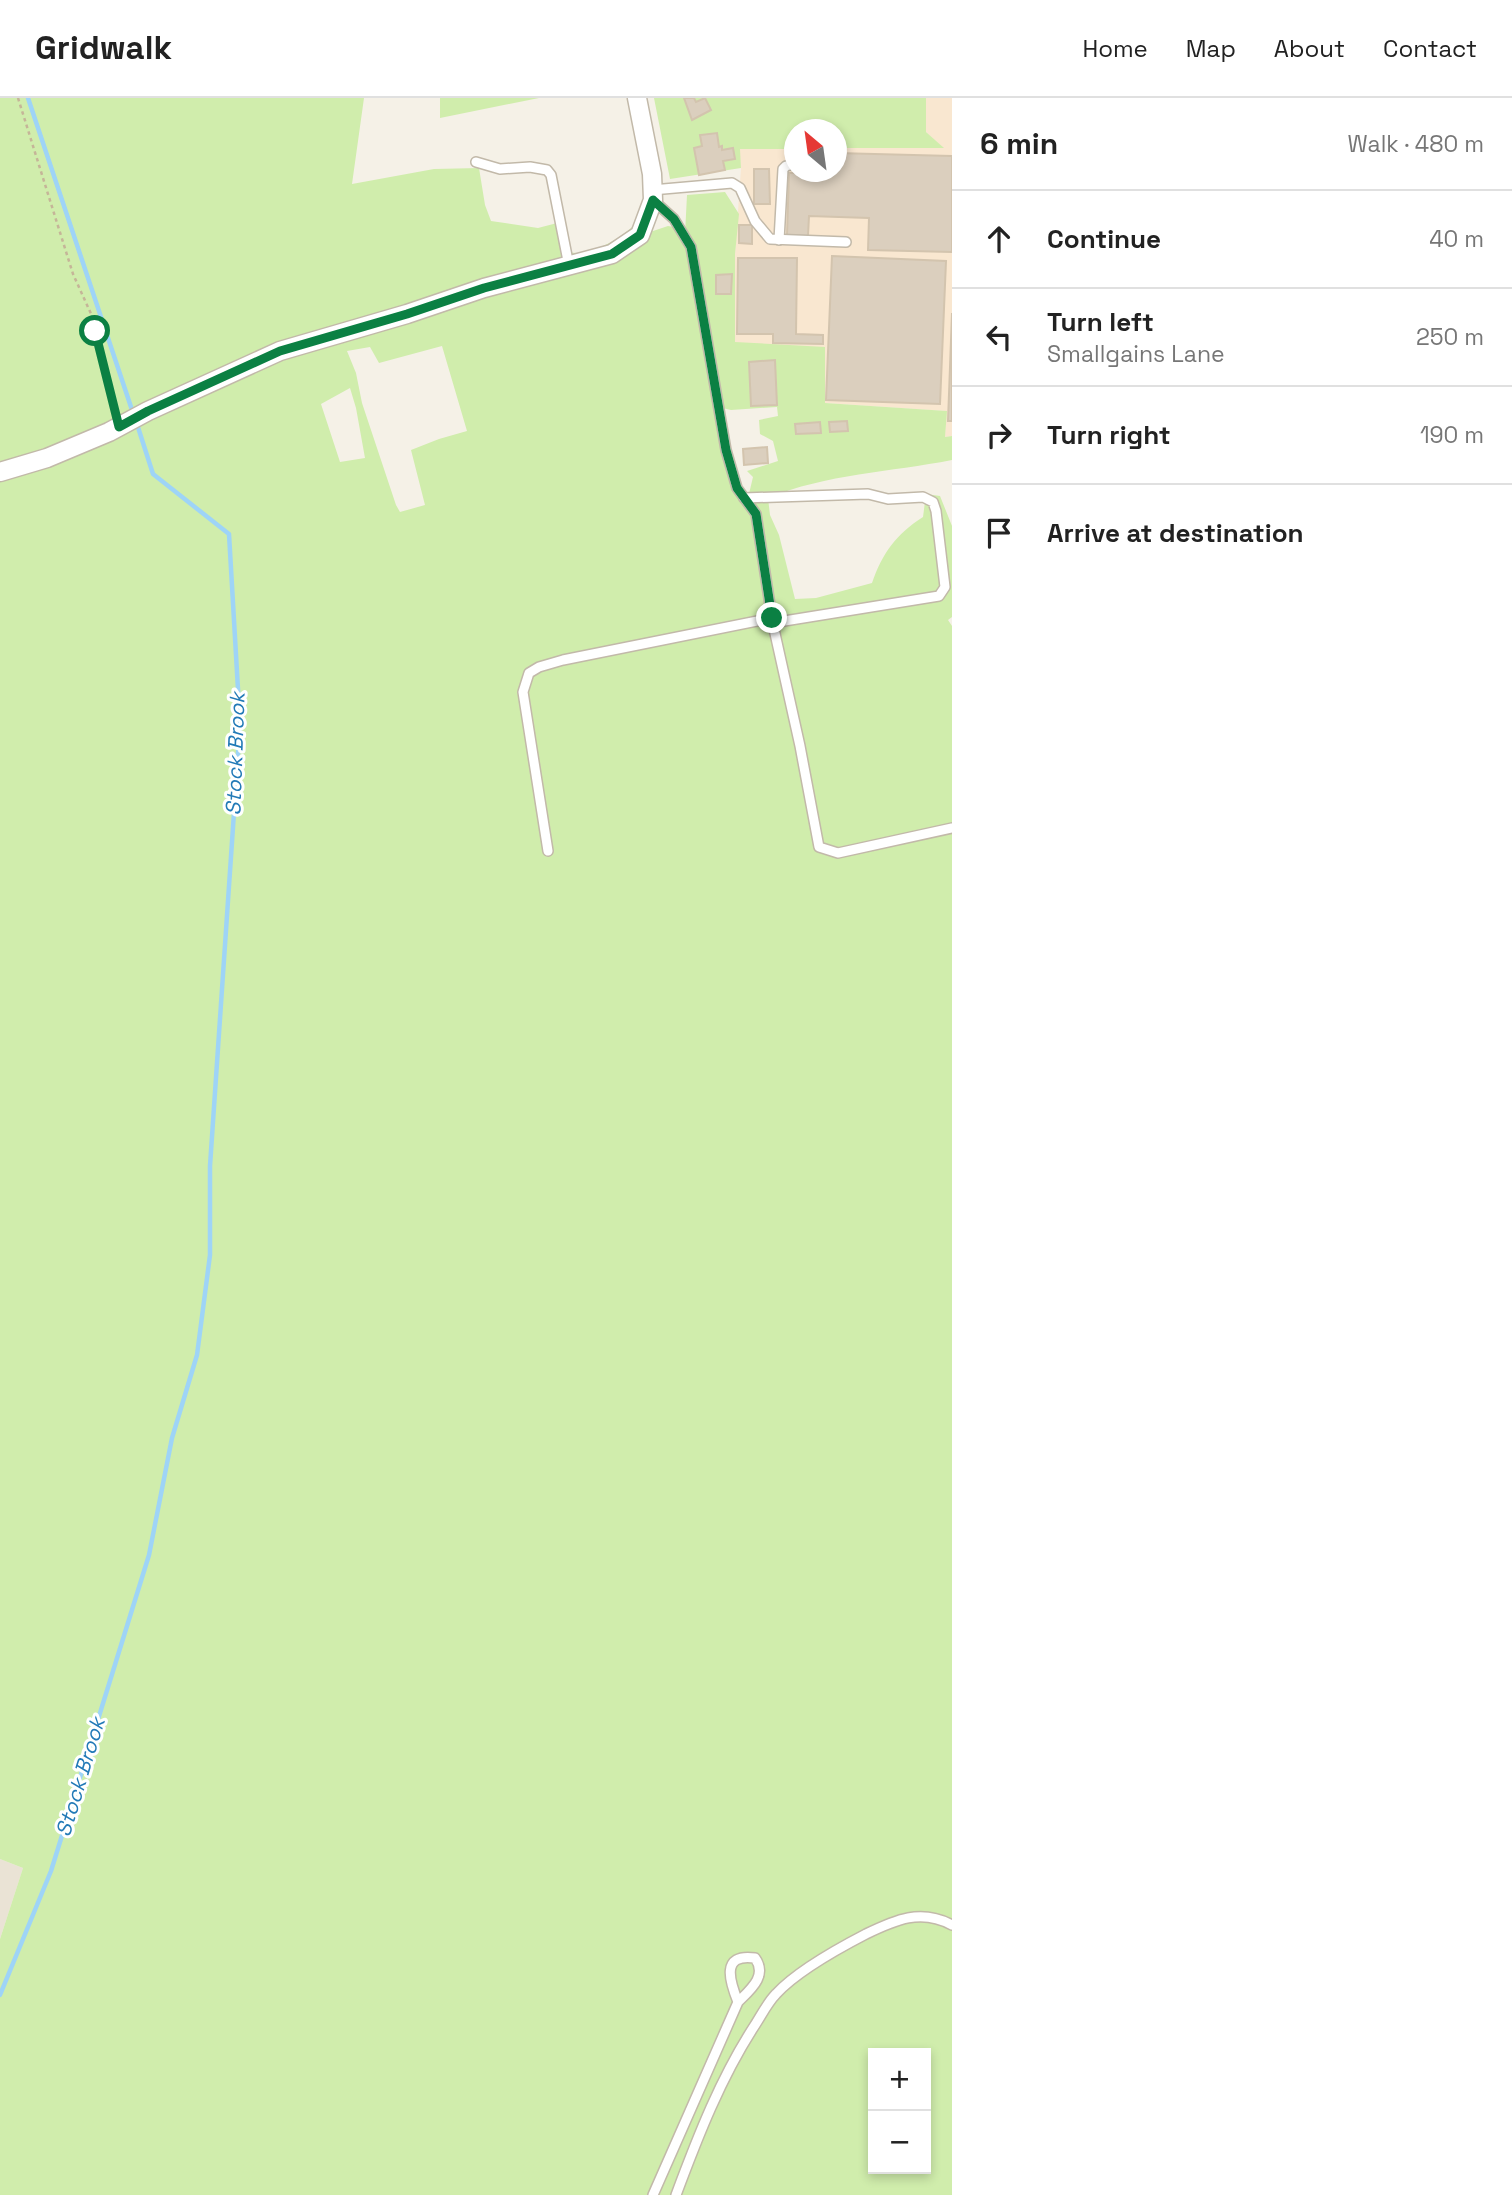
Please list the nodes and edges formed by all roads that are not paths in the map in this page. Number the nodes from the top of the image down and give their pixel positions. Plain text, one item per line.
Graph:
1 (636, 98) edge
2 (476, 162) dead end
3 (784, 168) edge
4 (653, 195) junction
5 (779, 240) junction
6 (846, 242) dead end
7 (569, 266) junction
8 (0, 472) edge
9 (744, 498) junction
10 (772, 621) junction
11 (952, 828) edge
12 (548, 851) dead end
13 (952, 1925) edge
14 (738, 2002) junction
15 (653, 2195) edge
16 (676, 2195) edge

1 - 4 street
2 - 7 lane
3 - 5 lane
4 - 5 lane
4 - 7 street
4 - 9 lane
5 - 6 lane
7 - 8 street
9 - 10 lane
9 - 10 lane
10 - 11 lane
10 - 12 lane
13 - 16 lane
14 - 14 lane
14 - 15 lane

